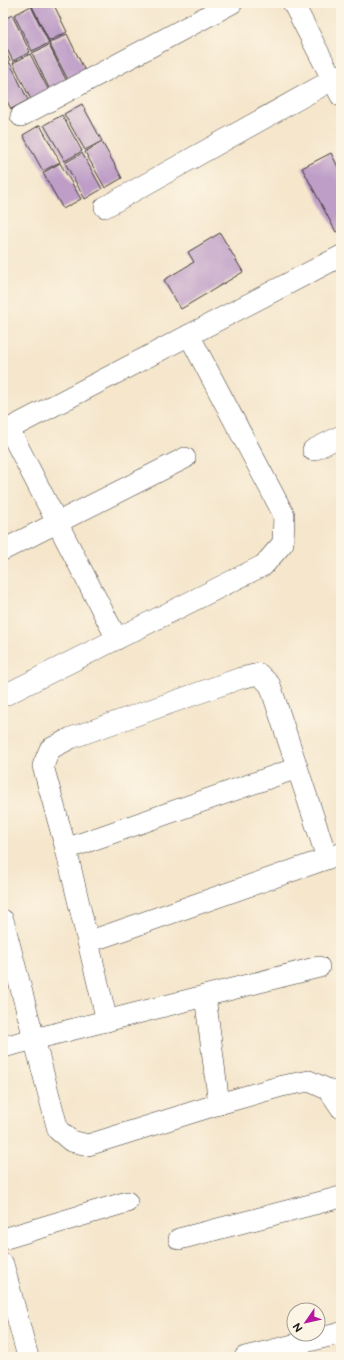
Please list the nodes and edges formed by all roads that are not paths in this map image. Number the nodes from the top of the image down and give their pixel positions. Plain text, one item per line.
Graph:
1 (232, 3) edge
2 (293, 3) edge
3 (338, 83) edge
4 (21, 116) dead end
5 (105, 207) dead end
6 (341, 256) edge
7 (189, 335) junction
8 (6, 430) edge
9 (341, 436) edge
10 (313, 450) dead end
11 (185, 458) dead end
12 (57, 522) junction
13 (3, 550) edge
14 (117, 639) junction
15 (3, 696) edge
16 (298, 768) junction
17 (66, 849) junction
18 (334, 856) edge
19 (3, 920) edge
20 (88, 942) junction
21 (319, 967) dead end
22 (205, 996) junction
23 (107, 1021) junction
24 (34, 1039) junction
25 (3, 1047) edge
26 (219, 1104) junction
27 (341, 1108) edge
28 (341, 1197) edge
29 (128, 1202) dead end
30 (3, 1239) edge
31 (179, 1239) dead end
32 (3, 1264) edge
33 (341, 1333) edge
34 (28, 1357) edge
35 (246, 1357) edge

1 - 4 street
2 - 3 street
3 - 5 street
6 - 7 street
7 - 8 street
7 - 14 street
8 - 12 street
9 - 10 street
11 - 12 street
12 - 13 street
12 - 14 street
14 - 15 street
16 - 17 street
16 - 17 street
16 - 18 street
17 - 20 street
18 - 20 street
19 - 24 street
20 - 23 street
21 - 22 street
22 - 23 street
22 - 26 street
23 - 24 street
24 - 25 street
24 - 26 street
26 - 27 street
28 - 31 street
29 - 30 street
32 - 34 street
33 - 35 street

